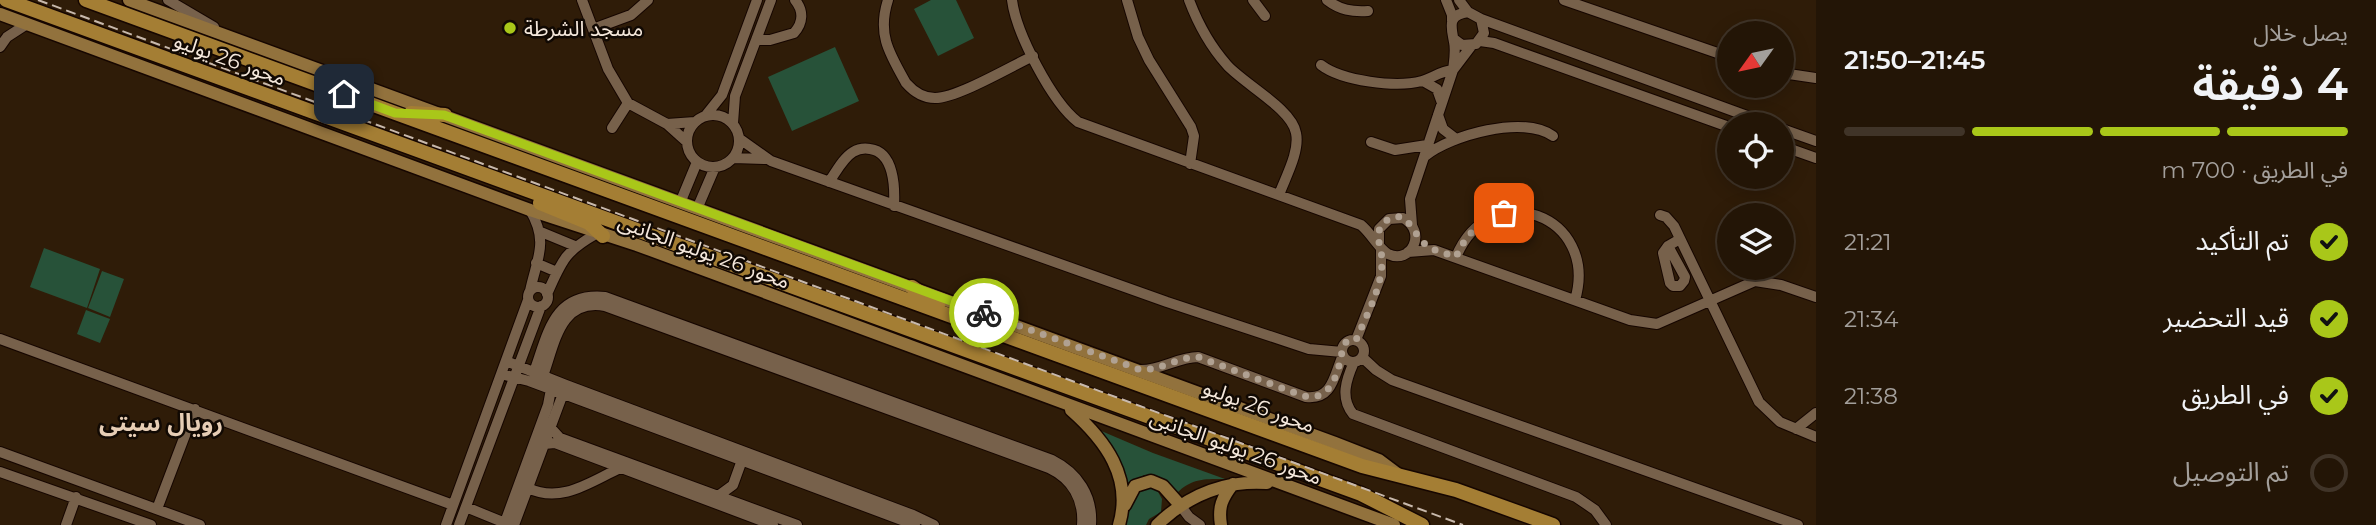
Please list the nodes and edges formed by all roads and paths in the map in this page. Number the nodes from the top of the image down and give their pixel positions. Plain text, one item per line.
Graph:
1 (6, 0) edge
2 (86, 0) edge
3 (129, 0) edge
4 (168, 0) edge
5 (582, 0) edge
6 (648, 0) edge
7 (757, 0) edge
8 (771, 0) edge
9 (795, 0) edge
10 (888, 0) edge
11 (1012, 0) edge
12 (1127, 0) edge
13 (1189, 0) edge
14 (1253, 0) edge
15 (1327, 0) edge
16 (1446, 0) edge
17 (1459, 0) edge
18 (1564, 0) edge
19 (1368, 11) dead end
20 (1468, 12) junction
21 (0, 14) edge
22 (1265, 16) dead end
23 (1481, 19) junction
24 (1452, 22) junction
25 (27, 24) junction
26 (593, 29) junction
27 (223, 33) junction
28 (4, 36) edge
29 (1454, 39) junction
30 (756, 40) junction
31 (1476, 43) junction
32 (0, 47) edge
33 (1717, 53) edge
34 (1033, 56) junction
35 (1321, 65) dead end
36 (1453, 70) junction
37 (1636, 74) junction
38 (1794, 75) edge
39 (1816, 78) edge
40 (1649, 79) junction
41 (1423, 81) junction
42 (1632, 92) junction
43 (1643, 96) junction
44 (628, 103) junction
45 (1442, 103) junction
46 (1737, 112) edge
47 (395, 113) junction
48 (1438, 114) junction
49 (444, 115) junction
50 (706, 116) junction
51 (695, 122) junction
52 (733, 123) junction
53 (1717, 123) edge
54 (667, 124) junction
55 (612, 128) dead end
56 (1794, 133) edge
57 (1553, 136) dead end
58 (740, 139) junction
59 (1456, 139) junction
60 (1816, 141) edge
61 (687, 142) junction
62 (1371, 142) dead end
63 (1427, 145) junction
64 (1794, 150) edge
65 (1813, 157) edge
66 (733, 158) junction
67 (765, 159) junction
68 (1414, 159) junction
69 (697, 162) junction
70 (1190, 164) junction
71 (715, 167) junction
72 (507, 181) junction
73 (829, 182) junction
74 (1279, 195) junction
75 (1410, 198) junction
76 (680, 203) junction
77 (894, 206) junction
78 (697, 209) junction
79 (530, 210) junction
80 (1660, 215) dead end
81 (1389, 219) junction
82 (1362, 225) junction
83 (1414, 229) junction
84 (541, 233) junction
85 (600, 235) junction
86 (1680, 239) junction
87 (575, 246) junction
88 (1380, 246) junction
89 (1668, 246) dead end
90 (1434, 250) junction
91 (1405, 254) junction
92 (1456, 257) junction
93 (536, 263) junction
94 (557, 272) junction
95 (1381, 276) junction
96 (912, 287) junction
97 (547, 294) junction
98 (529, 295) junction
99 (1816, 297) edge
100 (1575, 300) junction
101 (1710, 301) junction
102 (541, 306) junction
103 (950, 314) junction
104 (0, 339) edge
105 (1356, 340) junction
106 (1342, 354) junction
107 (1358, 360) junction
108 (506, 361) junction
109 (518, 366) junction
110 (1141, 370) junction
111 (501, 374) junction
112 (512, 377) junction
113 (545, 380) junction
114 (564, 390) junction
115 (1065, 405) junction
116 (195, 410) junction
117 (1816, 413) edge
118 (546, 426) junction
119 (1796, 429) junction
120 (1816, 437) edge
121 (540, 443) junction
122 (0, 452) edge
123 (741, 460) junction
124 (620, 468) junction
125 (1059, 468) junction
126 (0, 472) edge
127 (1399, 476) junction
128 (1279, 483) junction
129 (1233, 484) junction
130 (733, 485) junction
131 (528, 488) junction
132 (718, 496) junction
133 (76, 497) junction
134 (453, 505) junction
135 (742, 505) junction
136 (1180, 505) junction
137 (466, 507) junction
138 (158, 509) junction
139 (1120, 522) edge
140 (1380, 523) edge
141 (508, 524) edge
142 (1162, 524) edge
143 (66, 525) edge
144 (151, 525) edge
145 (200, 525) edge
146 (446, 525) edge
147 (459, 525) edge
148 (773, 525) edge
149 (797, 525) edge
150 (915, 525) edge
151 (934, 525) edge
152 (1082, 525) edge
153 (1091, 525) edge
154 (1200, 525) edge
155 (1221, 525) edge
156 (1422, 525) edge
157 (1553, 525) edge
158 (1606, 525) edge
159 (1798, 525) edge

1 - 72 highway, محور 26 يوليو
2 - 47 highway, محور 26 يوليو
3 - 27 main road, محور 26 يوليو الجانبى
4 - 27 street
5 - 26 street
6 - 26 street
7 - 50 street
8 - 30 street
9 - 30 street
10 - 34 street
11 - 34 street
12 - 70 street
13 - 74 street
14 - 22 street
15 - 19 street
16 - 24 street
17 - 20 street
18 - 33 street
20 - 23 street
20 - 24 street
21 - 25 main road, محور 26 يوليو الجانبى
23 - 31 street
23 - 37 street
24 - 29 street
25 - 28 street
25 - 79 main road, محور 26 يوليو الجانبى
26 - 44 street
27 - 49 main road, محور 26 يوليو الجانبى
28 - 32 street
29 - 31 street
29 - 36 street
30 - 52 street
31 - 36 street
31 - 42 street
34 - 70 street
35 - 41 street
36 - 41 street
36 - 45 street
37 - 40 street
37 - 42 street
38 - 39 street
40 - 43 street
40 - 46 street
41 - 45 street
42 - 43 street
43 - 53 street
44 - 54 street
44 - 55 street
45 - 48 street
47 - 49 highway
47 - 103 highway, محور 26 يوليو
48 - 59 street
48 - 63 street
49 - 76 main road, محور 26 يوليو الجانبى
50 - 51 street
50 - 52 street
51 - 54 street
51 - 61 street
52 - 58 street
54 - 61 street
56 - 60 street
57 - 59 street
58 - 66 street
58 - 67 street
59 - 68 street
60 - 65 street
61 - 69 street
62 - 68 street
63 - 68 street
63 - 68 street
64 - 65 street
66 - 67 street
66 - 71 street
67 - 73 street
68 - 75 street
69 - 71 street
69 - 76 street
70 - 74 street
71 - 78 street
72 - 85 highway
72 - 156 highway, محور 26 يوليو
73 - 77 street
73 - 77 street
74 - 82 street
75 - 81 street
75 - 83 street
76 - 78 main road, محور 26 يوليو الجانبى
77 - 106 street
78 - 96 main road, محور 26 يوليو الجانبى
79 - 84 street
79 - 85 main road, محور 26 يوليو الجانبى
80 - 86 street
81 - 82 street
81 - 83 street
81 - 88 street
82 - 88 street
83 - 90 street
83 - 91 street
84 - 87 street
84 - 93 street
85 - 87 street
85 - 115 main road, محور 26 يوليو الجانبى
86 - 89 street
86 - 101 street
87 - 94 street
88 - 91 street
88 - 95 street
90 - 91 street
90 - 92 street
91 - 95 street
92 - 100 street
92 - 100 street
93 - 94 street
93 - 98 street
94 - 97 street
95 - 105 street
96 - 103 highway
96 - 110 main road, محور 26 يوليو الجانبى
97 - 98 street
97 - 102 street
98 - 102 street
98 - 108 street
99 - 101 street
100 - 101 street
101 - 119 street
102 - 109 street
103 - 127 highway, محور 26 يوليو
104 - 116 street
105 - 106 street
105 - 107 street
106 - 107 street
106 - 110 street
107 - 158 street
107 - 159 street
108 - 109 street
108 - 111 street
109 - 112 street
109 - 113 street
110 - 127 main road, محور 26 يوليو الجانبى
111 - 112 street
111 - 134 street
112 - 113 street
112 - 137 street
113 - 114 street
113 - 118 street
113 - 125 street
114 - 118 street
114 - 123 street
114 - 151 street
115 - 128 main road, محور 26 يوليو الجانبى
115 - 139 main road
116 - 134 street
116 - 138 street
117 - 119 street
118 - 121 street
118 - 132 street
119 - 120 street
121 - 124 street
121 - 131 street
121 - 141 street
122 - 138 street
123 - 130 street
123 - 150 street
124 - 131 street
124 - 148 street
125 - 152 street
125 - 153 street
126 - 133 street
127 - 157 highway, محور 26 يوليو
128 - 129 main road
128 - 140 main road, محور 26 يوليو الجانبى
129 - 136 main road
129 - 155 main road
130 - 132 street
130 - 135 street
131 - 141 street
132 - 135 street
133 - 143 street
133 - 144 street
134 - 146 street
135 - 149 street
136 - 139 main road
136 - 142 main road
136 - 154 street
137 - 141 street
137 - 147 street
138 - 145 street

